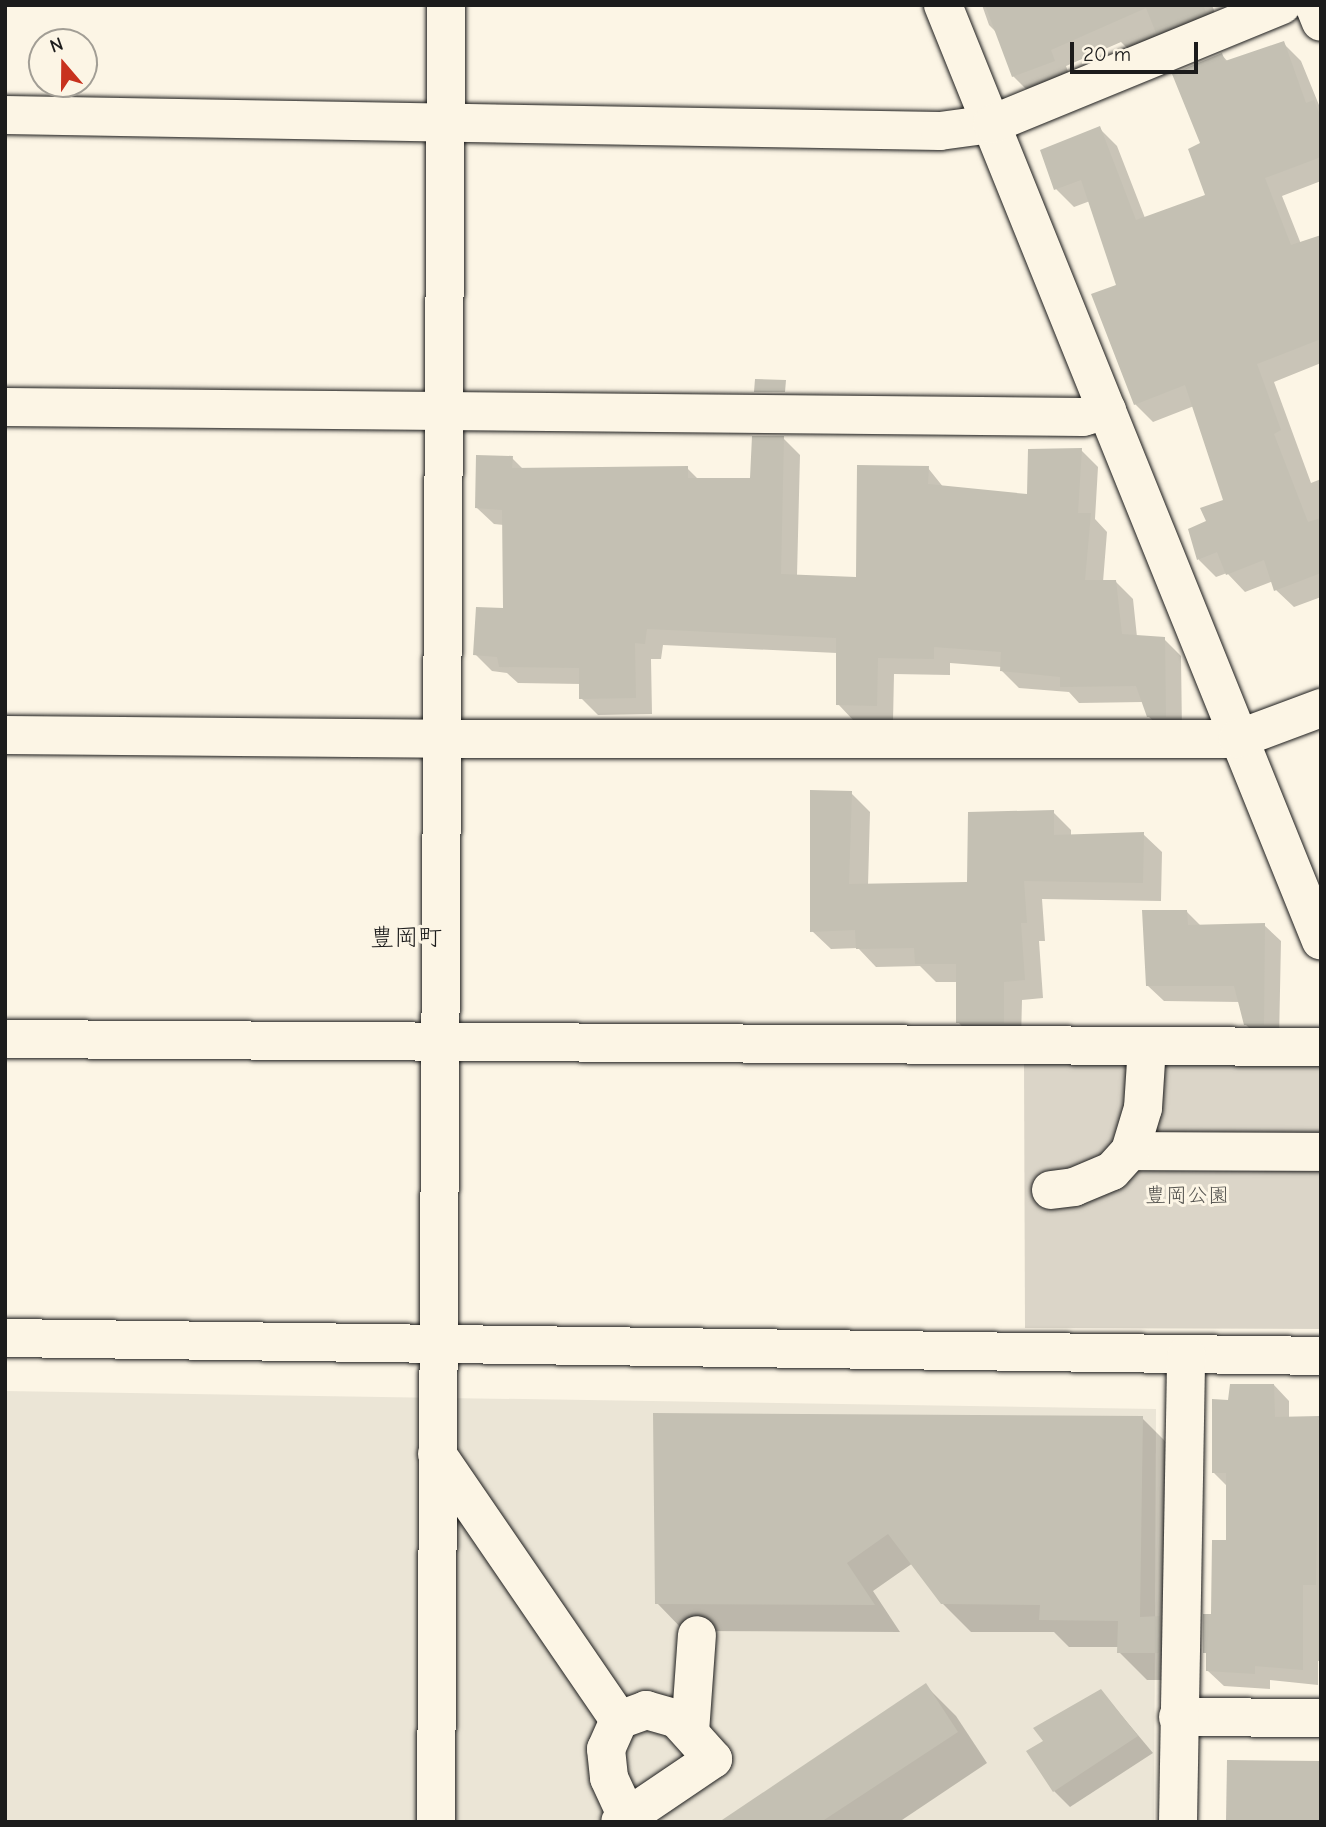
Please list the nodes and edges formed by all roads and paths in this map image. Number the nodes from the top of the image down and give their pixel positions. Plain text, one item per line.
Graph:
1 (446, 5) edge
2 (943, 5) edge
3 (1282, 5) edge
4 (1314, 5) edge
5 (1321, 22) edge
6 (5, 116) edge
7 (446, 121) junction
8 (992, 124) junction
9 (5, 407) edge
10 (1107, 410) junction
11 (445, 413) junction
12 (1321, 708) edge
13 (5, 735) edge
14 (443, 739) junction
15 (1238, 739) junction
16 (1321, 941) edge
17 (5, 1038) edge
18 (438, 1041) junction
19 (1147, 1046) junction
20 (1321, 1047) edge
21 (1130, 1151) junction
22 (1321, 1152) edge
23 (1051, 1190) dead end
24 (5, 1338) edge
25 (437, 1342) junction
26 (1186, 1354) junction
27 (1321, 1356) edge
28 (437, 1454) junction
29 (697, 1635) dead end
30 (1178, 1717) junction
31 (1321, 1718) edge
32 (619, 1720) junction
33 (690, 1732) junction
34 (624, 1819) edge
35 (436, 1822) edge
36 (1178, 1822) edge

1 - 7 street
2 - 8 street
3 - 8 street
4 - 5 street
6 - 7 street
7 - 8 street
7 - 11 street
8 - 10 street
9 - 11 street
10 - 11 street
10 - 15 street
11 - 14 street
12 - 15 street
13 - 14 street
14 - 15 street
14 - 18 street
15 - 16 street
17 - 18 street
18 - 19 street
18 - 25 street
19 - 20 street
19 - 21 street
21 - 22 street
21 - 23 street
24 - 25 street
25 - 26 street
25 - 28 street
26 - 27 street
26 - 30 street
28 - 32 street
28 - 35 street
29 - 33 street
30 - 31 street
30 - 36 street
32 - 33 street
32 - 34 street
33 - 34 street

